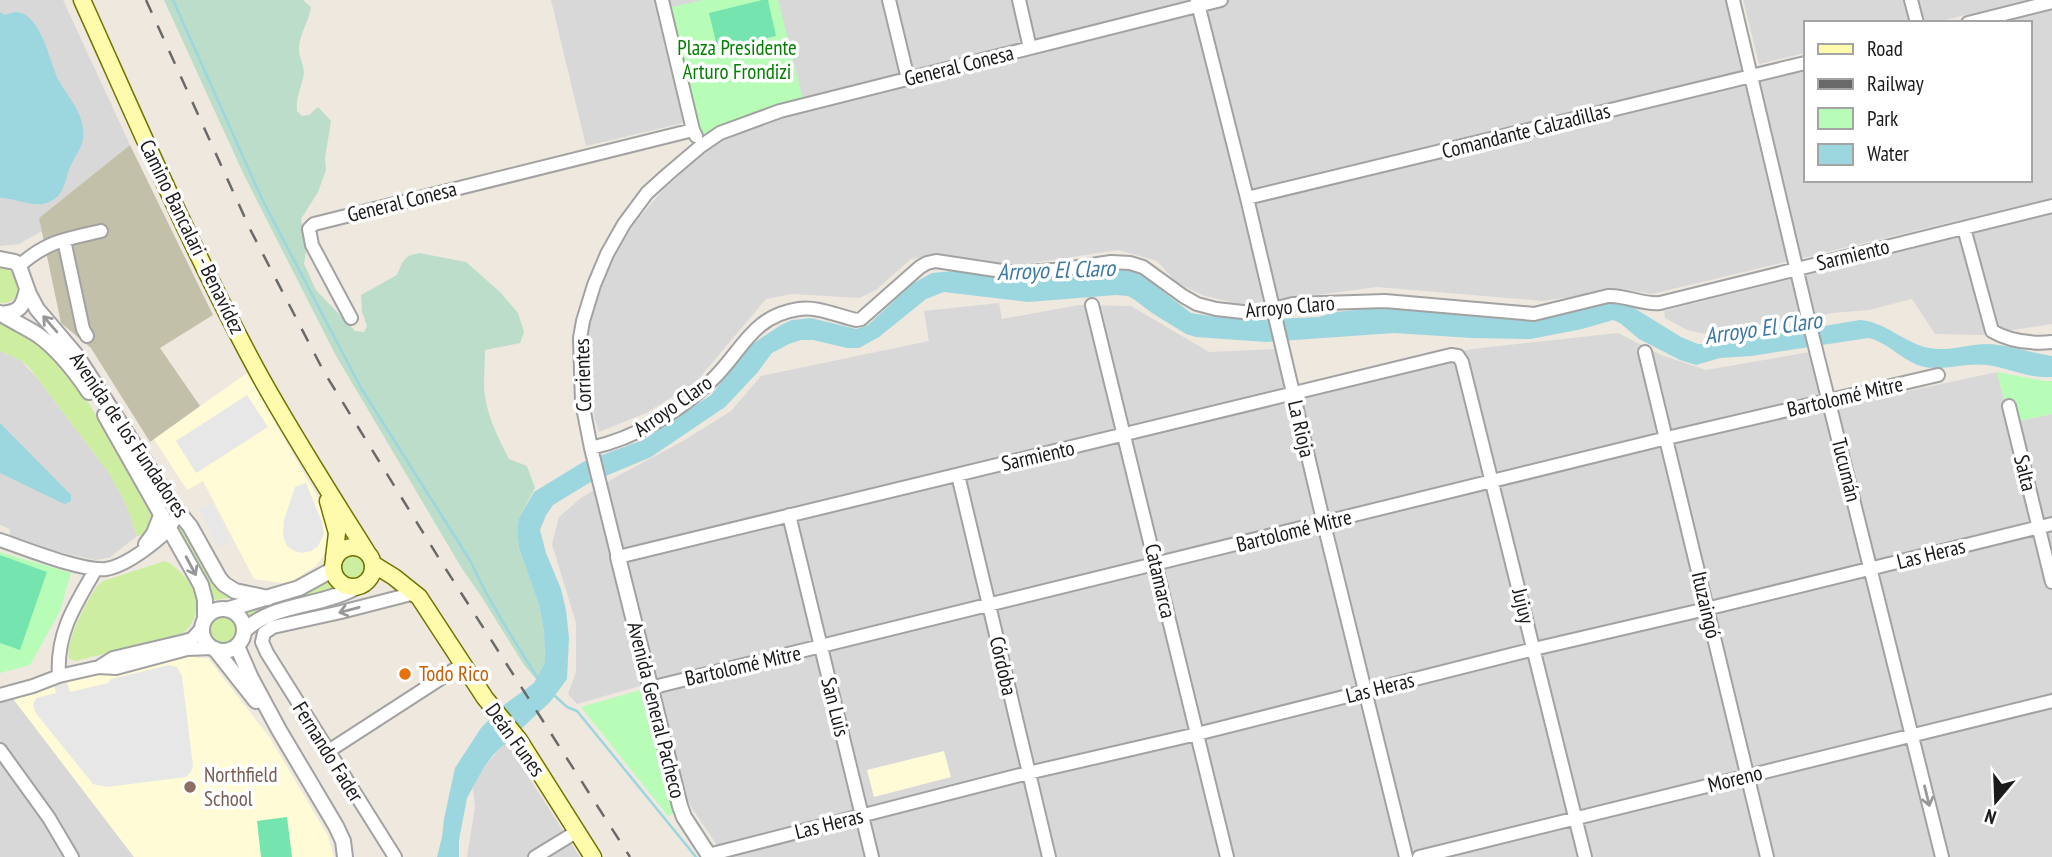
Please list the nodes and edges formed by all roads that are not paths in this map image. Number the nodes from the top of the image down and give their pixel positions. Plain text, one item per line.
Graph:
1 (82, 0) edge
2 (662, 0) edge
3 (889, 0) edge
4 (1019, 0) edge
5 (1221, 0) edge
6 (1733, 0) edge
7 (1911, 0) edge
8 (2052, 2) edge
9 (1197, 3) edge
10 (1916, 21) edge
11 (1976, 21) edge
12 (1030, 48) junction
13 (1804, 63) edge
14 (1751, 76) junction
15 (908, 79) junction
16 (693, 130) junction
17 (701, 146) junction
18 (1247, 198) junction
19 (2052, 206) edge
20 (1964, 228) junction
21 (101, 231) dead end
22 (64, 240) junction
23 (0, 259) edge
24 (19, 266) junction
25 (1797, 269) junction
26 (27, 289) junction
27 (1653, 304) joint
28 (1092, 305) dead end
29 (1273, 312) junction
30 (1, 314) edge
31 (351, 318) dead end
32 (87, 336) dead end
33 (2052, 342) edge
34 (1645, 352) dead end
35 (1458, 356) joint
36 (1938, 375) dead end
37 (1293, 393) junction
38 (1829, 400) junction
39 (2009, 406) dead end
40 (1125, 435) junction
41 (1667, 438) junction
42 (592, 451) junction
43 (313, 467) junction
44 (958, 475) junction
45 (1493, 482) junction
46 (161, 513) junction
47 (179, 514) junction
48 (789, 515) junction
49 (1324, 524) junction
50 (2052, 524) edge
51 (170, 527) junction
52 (2039, 527) junction
53 (0, 540) edge
54 (178, 542) junction
55 (138, 553) junction
56 (618, 557) junction
57 (371, 559) junction
58 (1156, 564) junction
59 (332, 565) junction
60 (1871, 568) junction
61 (96, 569) junction
62 (2052, 582) edge
63 (361, 585) junction
64 (413, 591) junction
65 (268, 598) junction
66 (989, 607) junction
67 (229, 609) junction
68 (1706, 609) junction
69 (203, 623) junction
70 (245, 630) junction
71 (237, 646) junction
72 (821, 647) junction
73 (213, 649) junction
74 (1534, 649) junction
75 (463, 664) junction
76 (99, 667) junction
77 (59, 676) junction
78 (650, 688) junction
79 (1366, 692) junction
80 (0, 695) edge
81 (2052, 701) edge
82 (279, 730) junction
83 (1197, 734) junction
84 (1912, 736) junction
85 (0, 750) edge
86 (327, 752) junction
87 (1028, 774) junction
88 (1748, 776) junction
89 (861, 816) junction
90 (1575, 819) junction
91 (576, 832) junction
92 (709, 856) edge
93 (72, 857) edge
94 (345, 857) edge
95 (395, 857) edge
96 (535, 857) edge
97 (593, 857) edge
98 (872, 857) edge
99 (1049, 857) edge
100 (1227, 857) edge
101 (1406, 857) edge
102 (1419, 857) edge
103 (1585, 857) edge
104 (1767, 857) edge
105 (1942, 857) edge

1 - 43 main road, Camino Bancalari - Benavídez
2 - 16 street
3 - 15 street
4 - 12 street
5 - 9 street, General Conesa
6 - 14 street, Tucumán
7 - 10 street
8 - 11 street
9 - 12 street, General Conesa
9 - 18 street, La Rioja
12 - 15 street, General Conesa
13 - 14 street, Comandante Calzadillas
14 - 18 street, Comandante Calzadillas
14 - 25 street, Tucumán
15 - 17 street, General Conesa
16 - 17 street
16 - 31 street, General Conesa
17 - 42 street, Corrientes
18 - 29 street, La Rioja
19 - 20 street, Sarmiento
20 - 25 street, Sarmiento
20 - 33 street
21 - 22 street
22 - 24 street
22 - 32 street
23 - 24 street
24 - 26 street, Avenida de los Fundadores
25 - 27 street, Sarmiento
25 - 38 street, Tucumán
26 - 30 street
47 -> 26 street, Avenida de los Fundadores
27 - 29 street, Arroyo Claro
28 - 40 street, Catamarca
29 - 37 street, La Rioja
29 - 42 street, Arroyo Claro
30 - 46 street, Avenida de los Fundadores
34 - 41 street, Ituzaingó
35 - 37 street, Sarmiento
35 - 45 street, Jujuy
36 - 38 street, Bartolomé Mitre
37 - 40 street, Sarmiento
37 - 49 street, La Rioja
38 - 41 street, Bartolomé Mitre
38 - 60 street, Tucumán
39 - 52 street, Salta
40 - 44 street, Sarmiento
40 - 58 street, Catamarca
41 - 45 street, Bartolomé Mitre
41 - 68 street, Ituzaingó
42 - 56 street, Corrientes
43 - 57 main road, Camino Bancalari - Benavídez
43 - 59 main road, Camino Bancalari - Benavídez
44 - 48 street, Sarmiento
44 - 66 street, Córdoba
45 - 49 street, Bartolomé Mitre
45 - 74 street, Jujuy
46 - 51 street, Avenida de los Fundadores
46 - 55 street
47 - 51 street
47 - 65 street, Avenida de los Fundadores
48 - 56 street, Sarmiento
48 - 72 street, San Luis
49 - 58 street, Bartolomé Mitre
49 - 79 street, La Rioja
50 - 52 street, Las Heras
51 - 54 street, Avenida de los Fundadores
51 - 55 street
52 - 60 street, Las Heras
52 - 62 street, Salta
53 - 61 street
54 - 55 street
54 -> 69 street, Avenida de los Fundadores
55 - 61 street
56 - 78 street, Avenida General Pacheco
57 - 59 main road
57 - 63 main road
57 - 64 main road, Deán Funes
58 - 66 street, Bartolomé Mitre
58 - 83 street, Catamarca
59 - 63 main road
59 - 65 street
60 - 68 street, Las Heras
60 - 84 street, Tucumán
61 - 77 street
63 - 64 main road
63 - 70 street
64 - 75 main road, Deán Funes
64 -> 86 street, Fernando Fader
65 - 67 street
66 - 72 street, Bartolomé Mitre
66 - 87 street, Córdoba
67 - 69 street
67 - 70 street
68 - 74 street, Las Heras
68 - 88 street, Ituzaingó
69 - 73 street
69 - 76 street
70 - 71 street
71 - 73 street
71 - 82 street
72 - 78 street, Bartolomé Mitre
72 - 89 street, San Luis
73 - 76 street
73 - 82 street
74 - 79 street, Las Heras
74 - 90 street, Jujuy
75 - 86 street
75 - 91 main road, Deán Funes
76 - 77 street
77 - 80 street
78 - 92 street, Avenida General Pacheco
79 - 83 street, Las Heras
79 - 101 street, La Rioja
81 - 84 street, Moreno
82 - 94 street
83 - 87 street, Las Heras
83 - 100 street, Catamarca
84 - 88 street, Moreno
84 -> 105 street, Tucumán
85 - 93 street
86 - 95 street, Fernando Fader
87 - 89 street, Las Heras
87 - 99 street, Córdoba
88 - 90 street, Moreno
88 - 104 street, Ituzaingó
89 - 92 street, Las Heras
89 - 98 street, San Luis
90 - 102 street, Moreno
90 - 103 street, Jujuy
91 - 96 street
91 - 97 main road, Deán Funes

